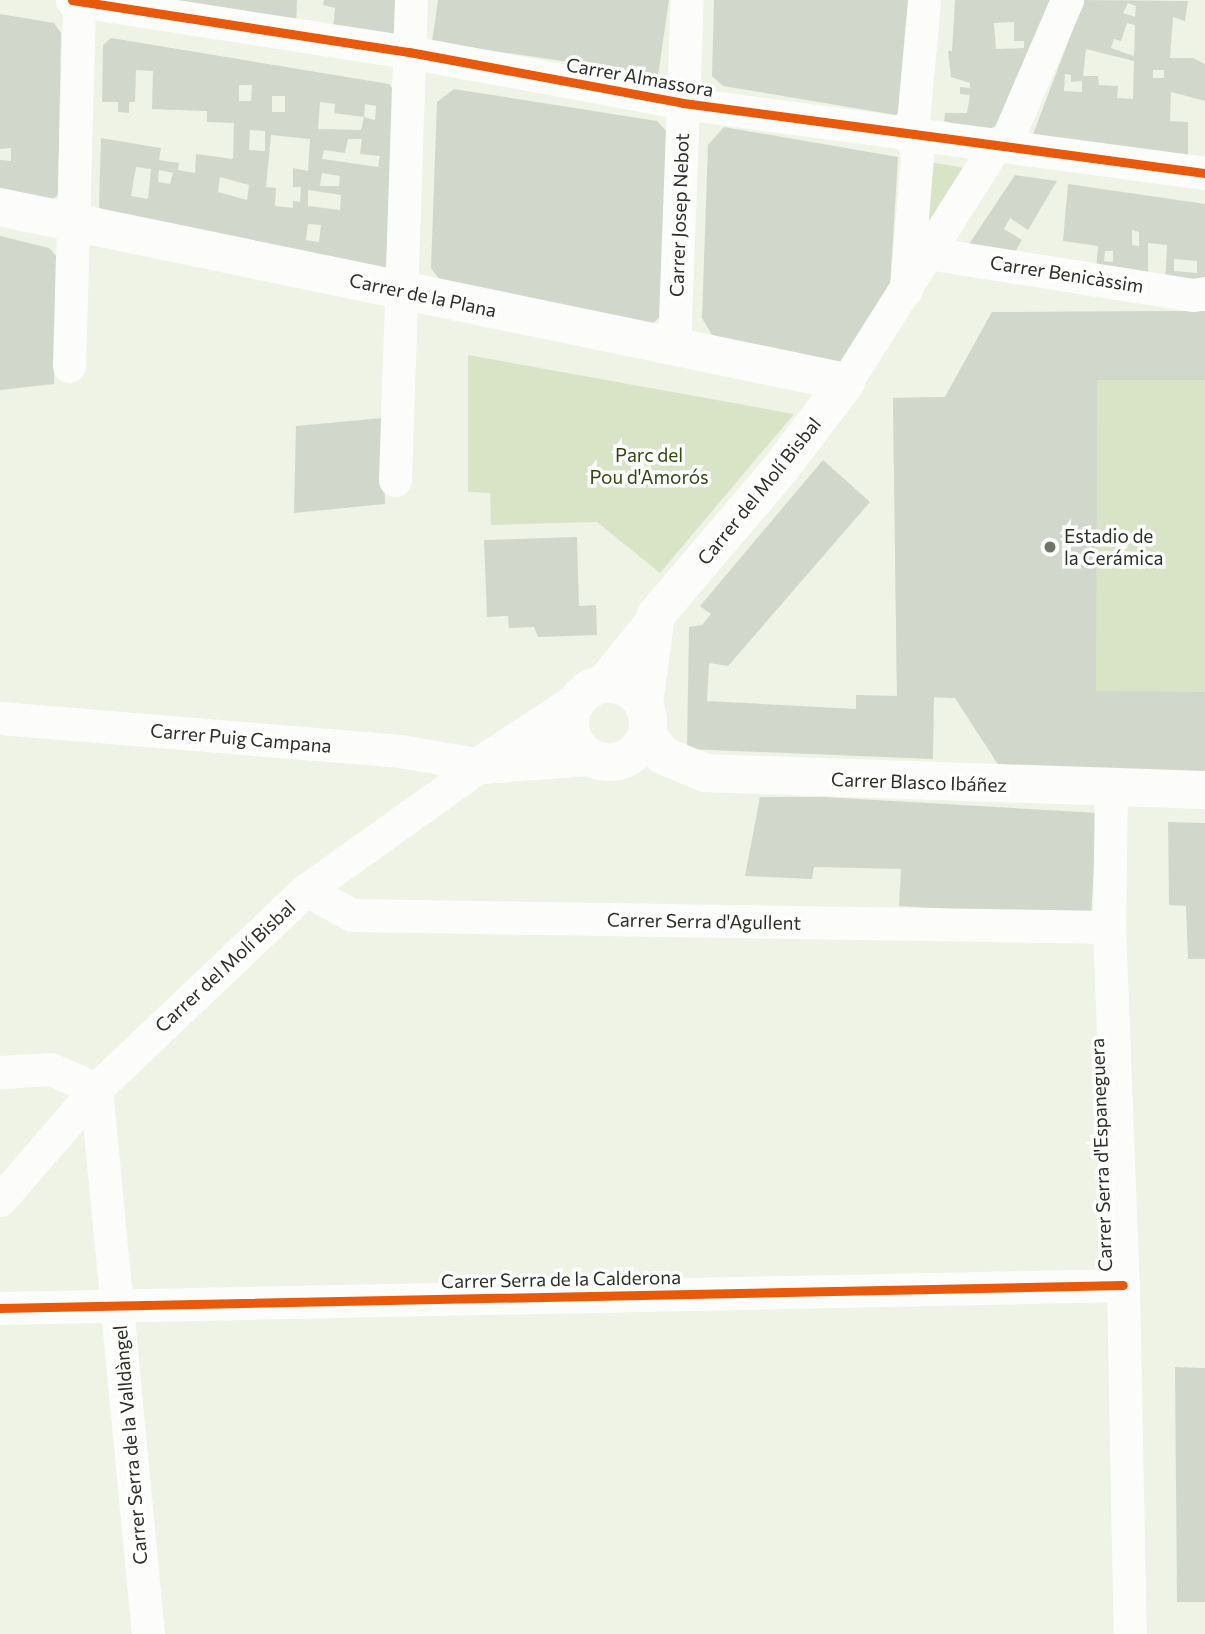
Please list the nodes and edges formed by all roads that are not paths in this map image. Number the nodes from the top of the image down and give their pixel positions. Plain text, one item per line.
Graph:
1 (76, 0) edge
2 (411, 0) edge
3 (687, 0) edge
4 (924, 0) edge
5 (1067, 0) edge
6 (409, 52) junction
7 (683, 103) junction
8 (912, 133) junction
9 (1001, 144) junction
10 (1205, 173) edge
11 (0, 207) edge
12 (72, 222) junction
13 (928, 253) junction
14 (401, 290) junction
15 (906, 290) junction
16 (1205, 293) edge
17 (674, 347) junction
18 (69, 366) dead end
19 (846, 382) junction
20 (395, 480) dead end
21 (656, 615) junction
22 (586, 694) junction
23 (0, 718) edge
24 (645, 719) junction
25 (590, 757) junction
26 (481, 765) junction
27 (1111, 788) junction
28 (1205, 790) edge
29 (306, 890) junction
30 (1110, 927) junction
31 (0, 1072) edge
32 (96, 1089) junction
33 (0, 1200) edge
34 (1123, 1285) junction
35 (116, 1306) junction
36 (0, 1308) edge
37 (148, 1634) edge
38 (1130, 1634) edge

1 - 6 street, Carrer Almassora
1 - 12 street
2 - 6 street
3 - 7 street, Carrer Josep Nebot
4 - 8 street
5 - 9 street, Carrer del Molí Bisbal
6 - 7 street, Carrer Almassora
6 - 14 street
7 - 8 street, Carrer Almassora
7 - 17 street, Carrer Josep Nebot
8 - 9 street, Carrer Almassora
8 - 15 street
9 - 10 street, Carrer Almassora
9 - 13 street, Carrer del Molí Bisbal
11 - 12 main road, Carrer de la Plana
12 - 14 main road, Carrer de la Plana
12 - 18 street
13 - 15 street, Carrer del Molí Bisbal
13 - 16 street, Carrer Benicàssim
14 - 17 main road, Carrer de la Plana
14 - 20 street
15 - 19 street, Carrer del Molí Bisbal
17 - 19 main road, Carrer de la Plana
19 - 21 main road, Carrer del Molí Bisbal
21 - 22 street, Carrer del Molí Bisbal
21 - 24 main road
22 - 24 main road
22 - 25 main road
22 - 26 main road, Carrer del Molí Bisbal
23 - 26 street, Carrer Puig Campana
24 - 25 main road
24 - 27 main road, Carrer Blasco Ibáñez
25 - 26 main road
26 - 29 street, Carrer del Molí Bisbal
27 - 28 main road, Carrer Blasco Ibáñez
27 - 30 street, Carrer Serra d'Espaneguera
29 - 30 street, Carrer Serra d'Agullent
29 - 32 street, Carrer del Molí Bisbal
30 - 34 street, Carrer Serra d'Espaneguera
31 - 32 street
32 - 33 street, Carrer del Molí Bisbal
32 - 35 street, Carrer Serra de la Valldàngel
34 - 35 street, Carrer Serra de la Calderona
34 - 38 street, Carrer Serra d'Espaneguera
35 - 36 street, Carrer Serra de la Calderona
35 - 37 street, Carrer Serra de la Valldàngel

